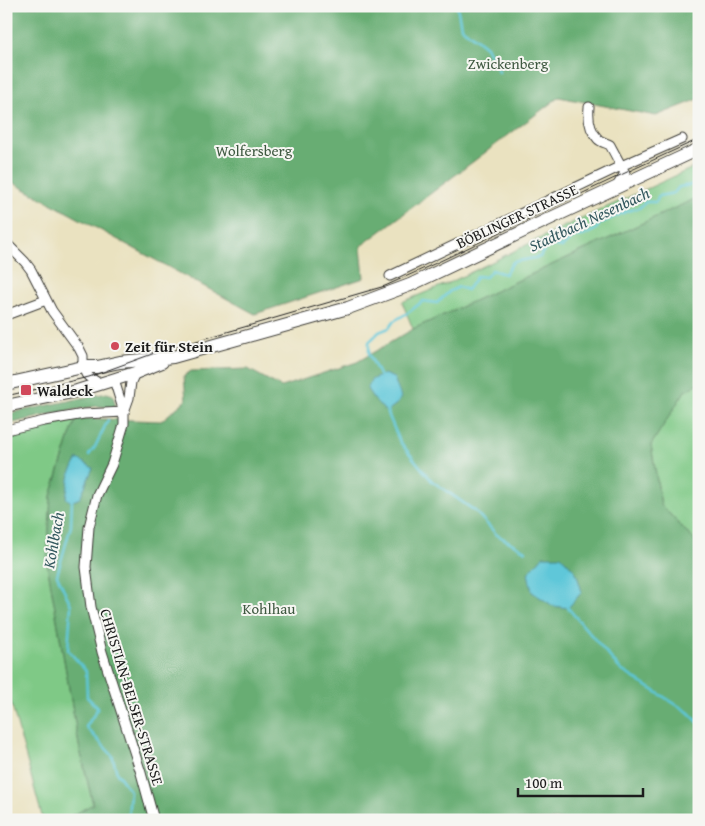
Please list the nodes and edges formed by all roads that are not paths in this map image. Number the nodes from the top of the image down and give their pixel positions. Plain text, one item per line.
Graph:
1 (588, 107) dead end
2 (682, 139) dead end
3 (699, 149) edge
4 (699, 155) edge
5 (623, 169) junction
6 (616, 188) junction
7 (6, 243) edge
8 (435, 259) junction
9 (451, 265) junction
10 (390, 276) dead end
11 (428, 276) junction
12 (46, 300) junction
13 (348, 308) junction
14 (6, 315) edge
15 (173, 357) junction
16 (148, 360) junction
17 (86, 361) junction
18 (135, 373) junction
19 (114, 380) junction
20 (6, 384) edge
21 (100, 384) junction
22 (6, 406) edge
23 (124, 412) junction
24 (6, 430) edge
25 (154, 820) edge

1 - 5 street
2 - 5 street, BÖBLINGER STRASSE
3 - 6 main road, BÖBLINGER STRASSE
4 - 13 main road, BÖBLINGER STRASSE
5 - 6 street
5 - 8 street, BÖBLINGER STRASSE
6 - 9 main road, BÖBLINGER STRASSE
7 - 12 street
8 - 9 street
8 - 10 street, BÖBLINGER STRASSE
8 - 11 street
9 - 11 main road, BÖBLINGER STRASSE
11 - 13 main road, BÖBLINGER STRASSE
12 - 14 street
12 - 17 street
13 - 15 main road, BÖBLINGER STRASSE
15 - 16 main road, BÖBLINGER STRASSE
15 - 18 main road, BÖBLINGER STRASSE
16 - 17 main road, BÖBLINGER STRASSE
16 - 19 street, BÖBLINGER STRASSE
17 - 20 main road, BÖBLINGER STRASSE
17 - 21 street
18 - 19 main road, BÖBLINGER STRASSE
18 - 23 street
19 - 21 main road, BÖBLINGER STRASSE
19 - 23 street, CHRISTIAN-BELSER-STRASSE
21 - 22 main road, BÖBLINGER STRASSE
23 - 24 street
23 - 25 street, CHRISTIAN-BELSER-STRASSE

